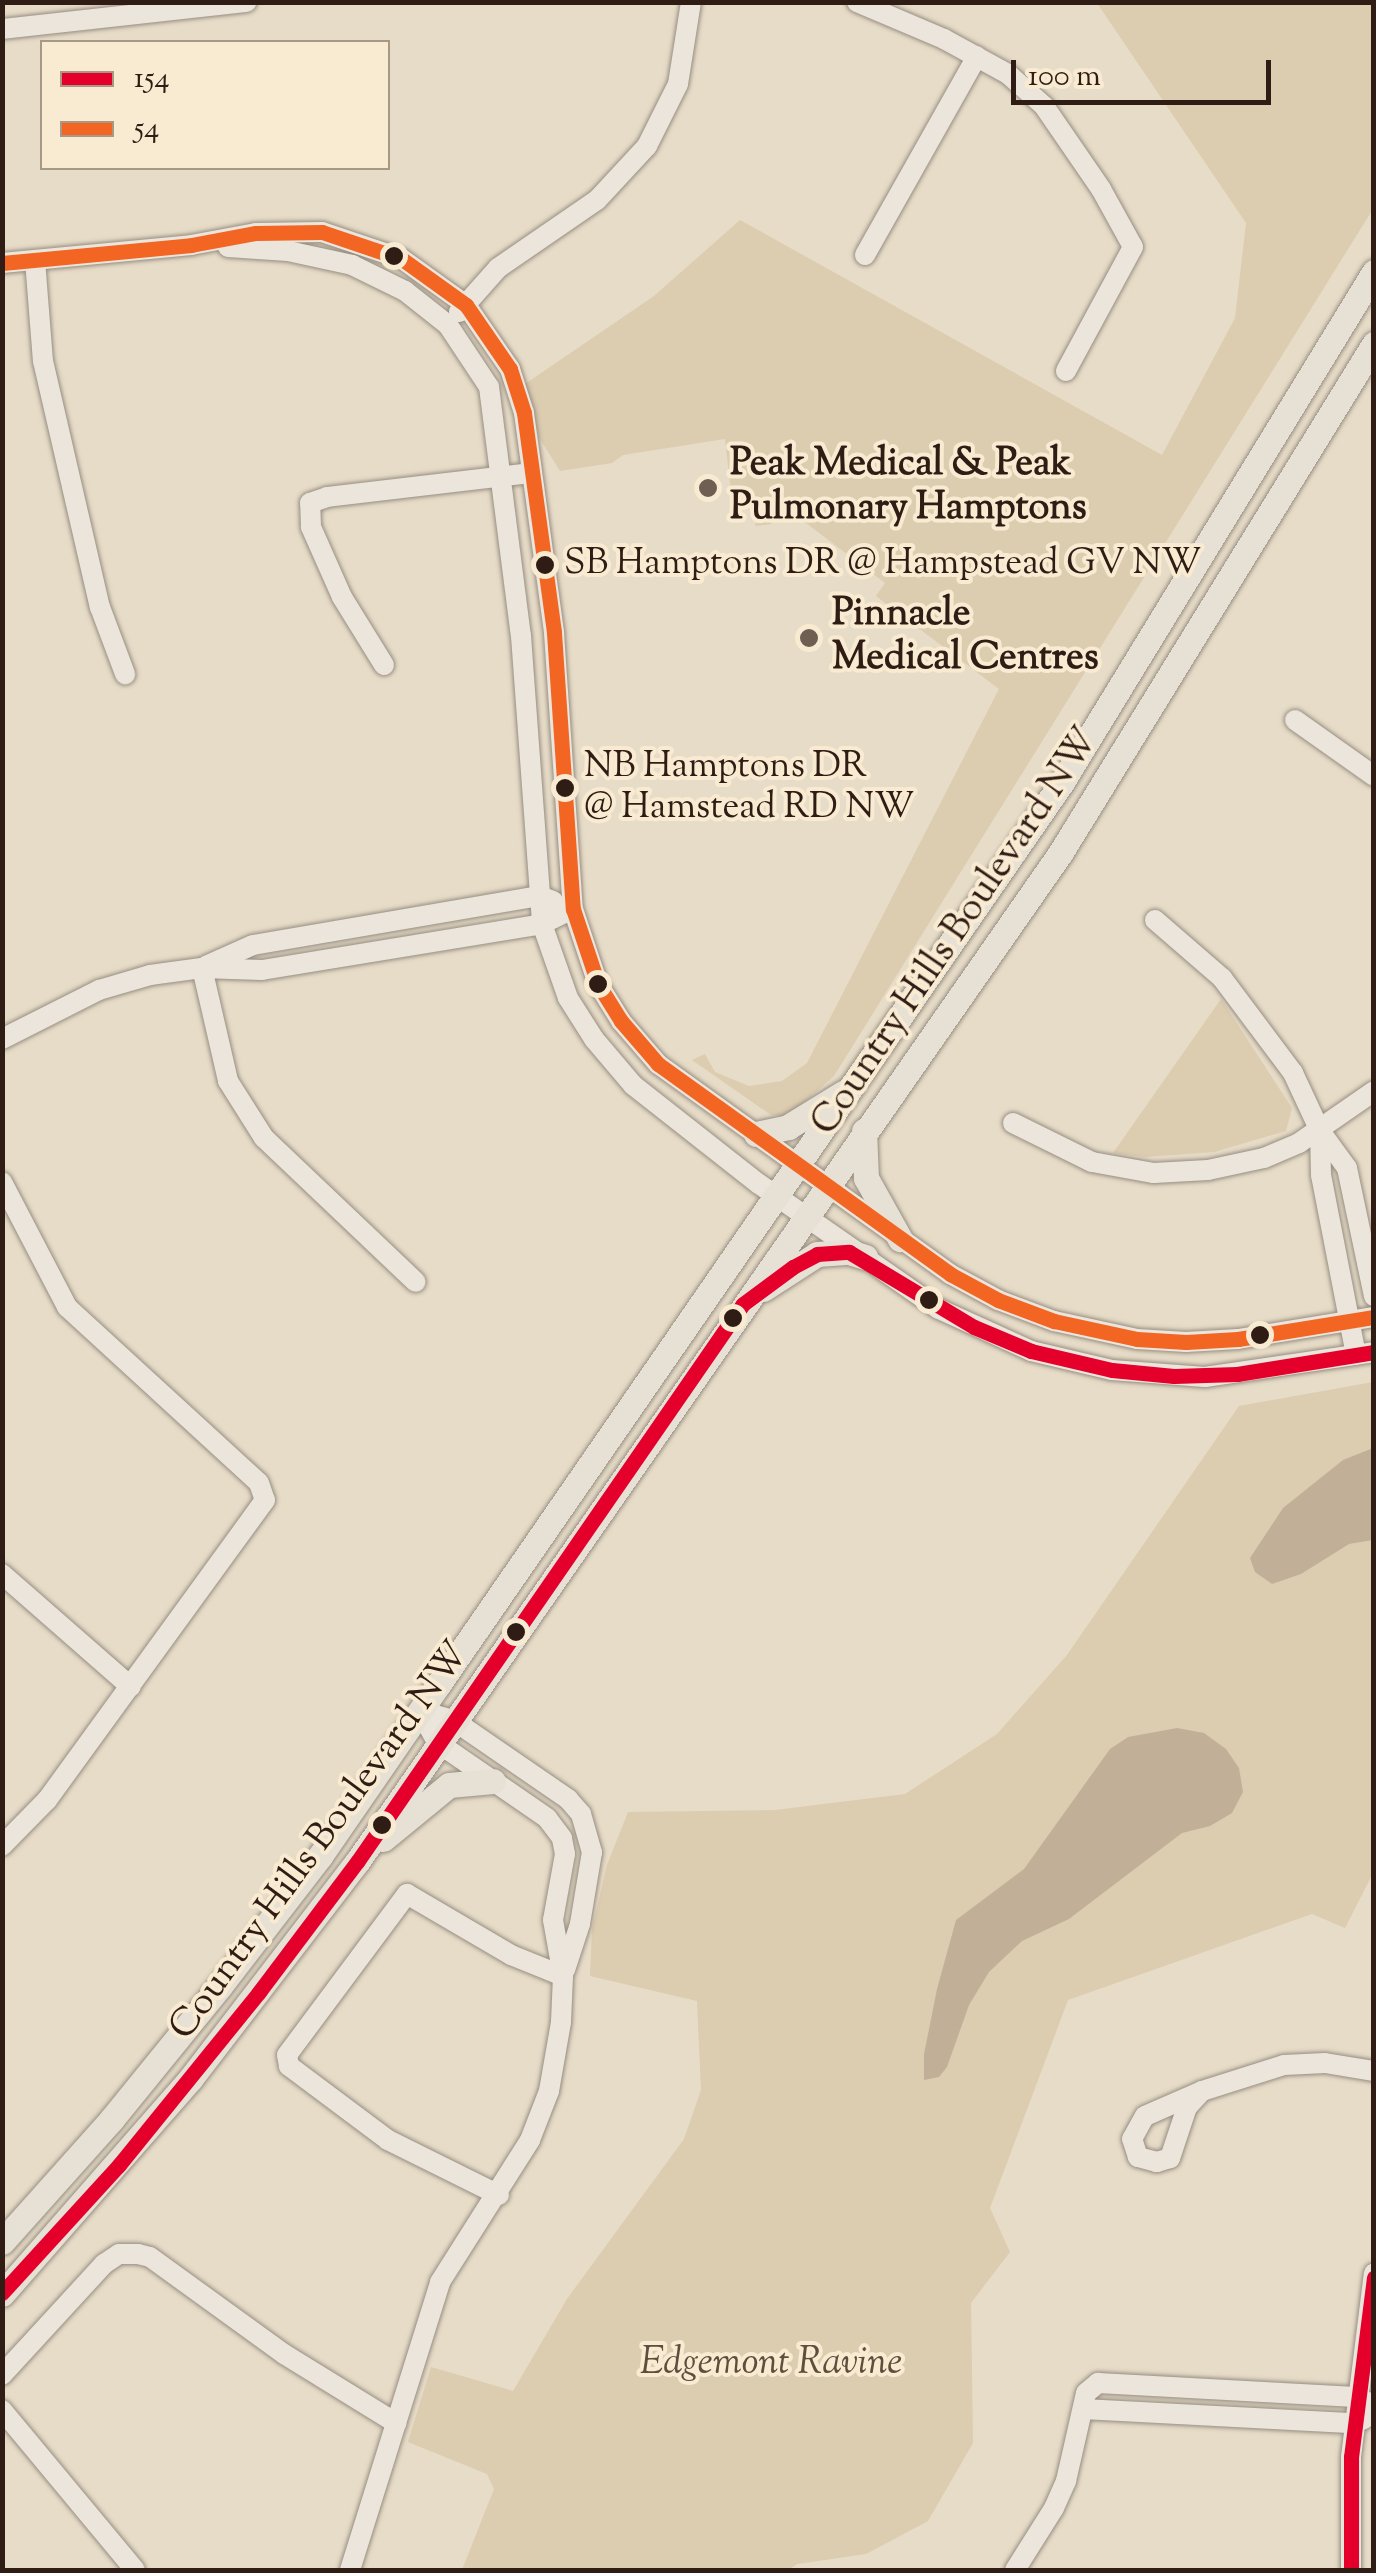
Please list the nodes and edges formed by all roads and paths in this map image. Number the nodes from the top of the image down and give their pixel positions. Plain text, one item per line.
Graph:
1 (247, 2) edge
2 (691, 2) edge
3 (857, 2) edge
4 (2, 29) edge
5 (977, 56) junction
6 (190, 245) junction
7 (865, 255) dead end
8 (34, 260) junction
9 (2, 263) edge
10 (1374, 272) edge
11 (466, 305) junction
12 (448, 325) junction
13 (1374, 344) edge
14 (1366, 360) edge
15 (1066, 370) dead end
16 (531, 473) junction
17 (502, 477) junction
18 (384, 666) dead end
19 (124, 674) dead end
20 (1295, 720) dead end
21 (1374, 776) edge
22 (540, 896) junction
23 (573, 909) junction
24 (1155, 920) dead end
25 (542, 924) junction
26 (202, 968) junction
27 (2, 1040) edge
28 (856, 1084) junction
29 (1374, 1092) edge
30 (1013, 1123) dead end
31 (864, 1131) junction
32 (1320, 1132) junction
33 (756, 1134) junction
34 (799, 1165) junction
35 (2, 1182) edge
36 (825, 1187) junction
37 (777, 1196) junction
38 (804, 1216) junction
39 (900, 1239) junction
40 (865, 1258) junction
41 (416, 1282) dead end
42 (1374, 1296) edge
43 (743, 1304) junction
44 (1374, 1317) edge
45 (1350, 1321) junction
46 (1365, 1354) edge
47 (2, 1574) edge
48 (130, 1687) junction
49 (420, 1711) junction
50 (453, 1720) junction
51 (438, 1742) junction
52 (493, 1781) junction
53 (2, 1846) edge
54 (357, 1862) junction
55 (562, 1976) junction
56 (1374, 2071) edge
57 (1202, 2091) dead end
58 (498, 2194) junction
59 (2, 2242) edge
60 (1374, 2273) edge
61 (2, 2294) edge
62 (2, 2374) edge
63 (1226, 2390) junction
64 (1365, 2401) edge
65 (1082, 2409) junction
66 (2, 2410) edge
67 (1225, 2416) junction
68 (1364, 2419) edge
69 (396, 2423) junction
70 (1022, 2569) edge
71 (135, 2570) edge
72 (350, 2570) edge
73 (1351, 2570) edge

1 - 4 street
2 - 11 street
3 - 5 street
5 - 7 street
5 - 15 street
6 - 8 street
6 - 11 street
6 - 12 street
8 - 9 street
8 - 19 street
10 - 28 main road, Country Hills Boulevard NW
11 - 12 street
11 - 16 street
12 - 17 street
13 - 14 main road, Country Hills Boulevard NW
14 - 31 main road, Country Hills Boulevard NW
16 - 17 street
16 - 23 street
17 - 18 street
17 - 22 street
20 - 21 street
22 - 23 street
22 - 25 street
22 - 26 street
23 - 25 street
23 - 33 street
24 - 32 street
25 - 26 street
25 - 37 street
26 - 27 street
26 - 41 street
28 - 33 main road
28 - 34 main road, Country Hills Boulevard NW
29 - 32 street
30 - 32 street
31 - 36 main road, Country Hills Boulevard NW
31 - 39 main road
32 - 42 street
32 - 45 street
33 - 34 street
34 - 36 street
34 - 37 main road, Country Hills Boulevard NW
35 - 48 street
36 - 38 main road, Country Hills Boulevard NW
36 - 39 street
37 - 38 street
37 - 49 main road, Country Hills Boulevard NW
38 - 40 street
38 - 43 main road, Country Hills Boulevard NW
39 - 45 street
40 - 43 main road
40 - 46 street
43 - 50 main road, Country Hills Boulevard NW
44 - 45 street
45 - 46 street
47 - 48 street
48 - 53 street
49 - 50 street
49 - 51 street
49 - 59 main road, Country Hills Boulevard NW
50 - 51 main road, Country Hills Boulevard NW
50 - 55 street
51 - 52 street
51 - 54 main road, Country Hills Boulevard NW
52 - 54 main road
52 - 55 street
54 - 61 main road, Country Hills Boulevard NW
55 - 58 street
55 - 58 street
56 - 57 street
58 - 69 street
60 - 64 street
62 - 69 street
63 - 64 street
63 - 65 street
63 - 67 street
64 - 68 street
65 - 67 street
65 - 70 street
66 - 71 street
67 - 68 street
68 - 73 street
69 - 72 street

